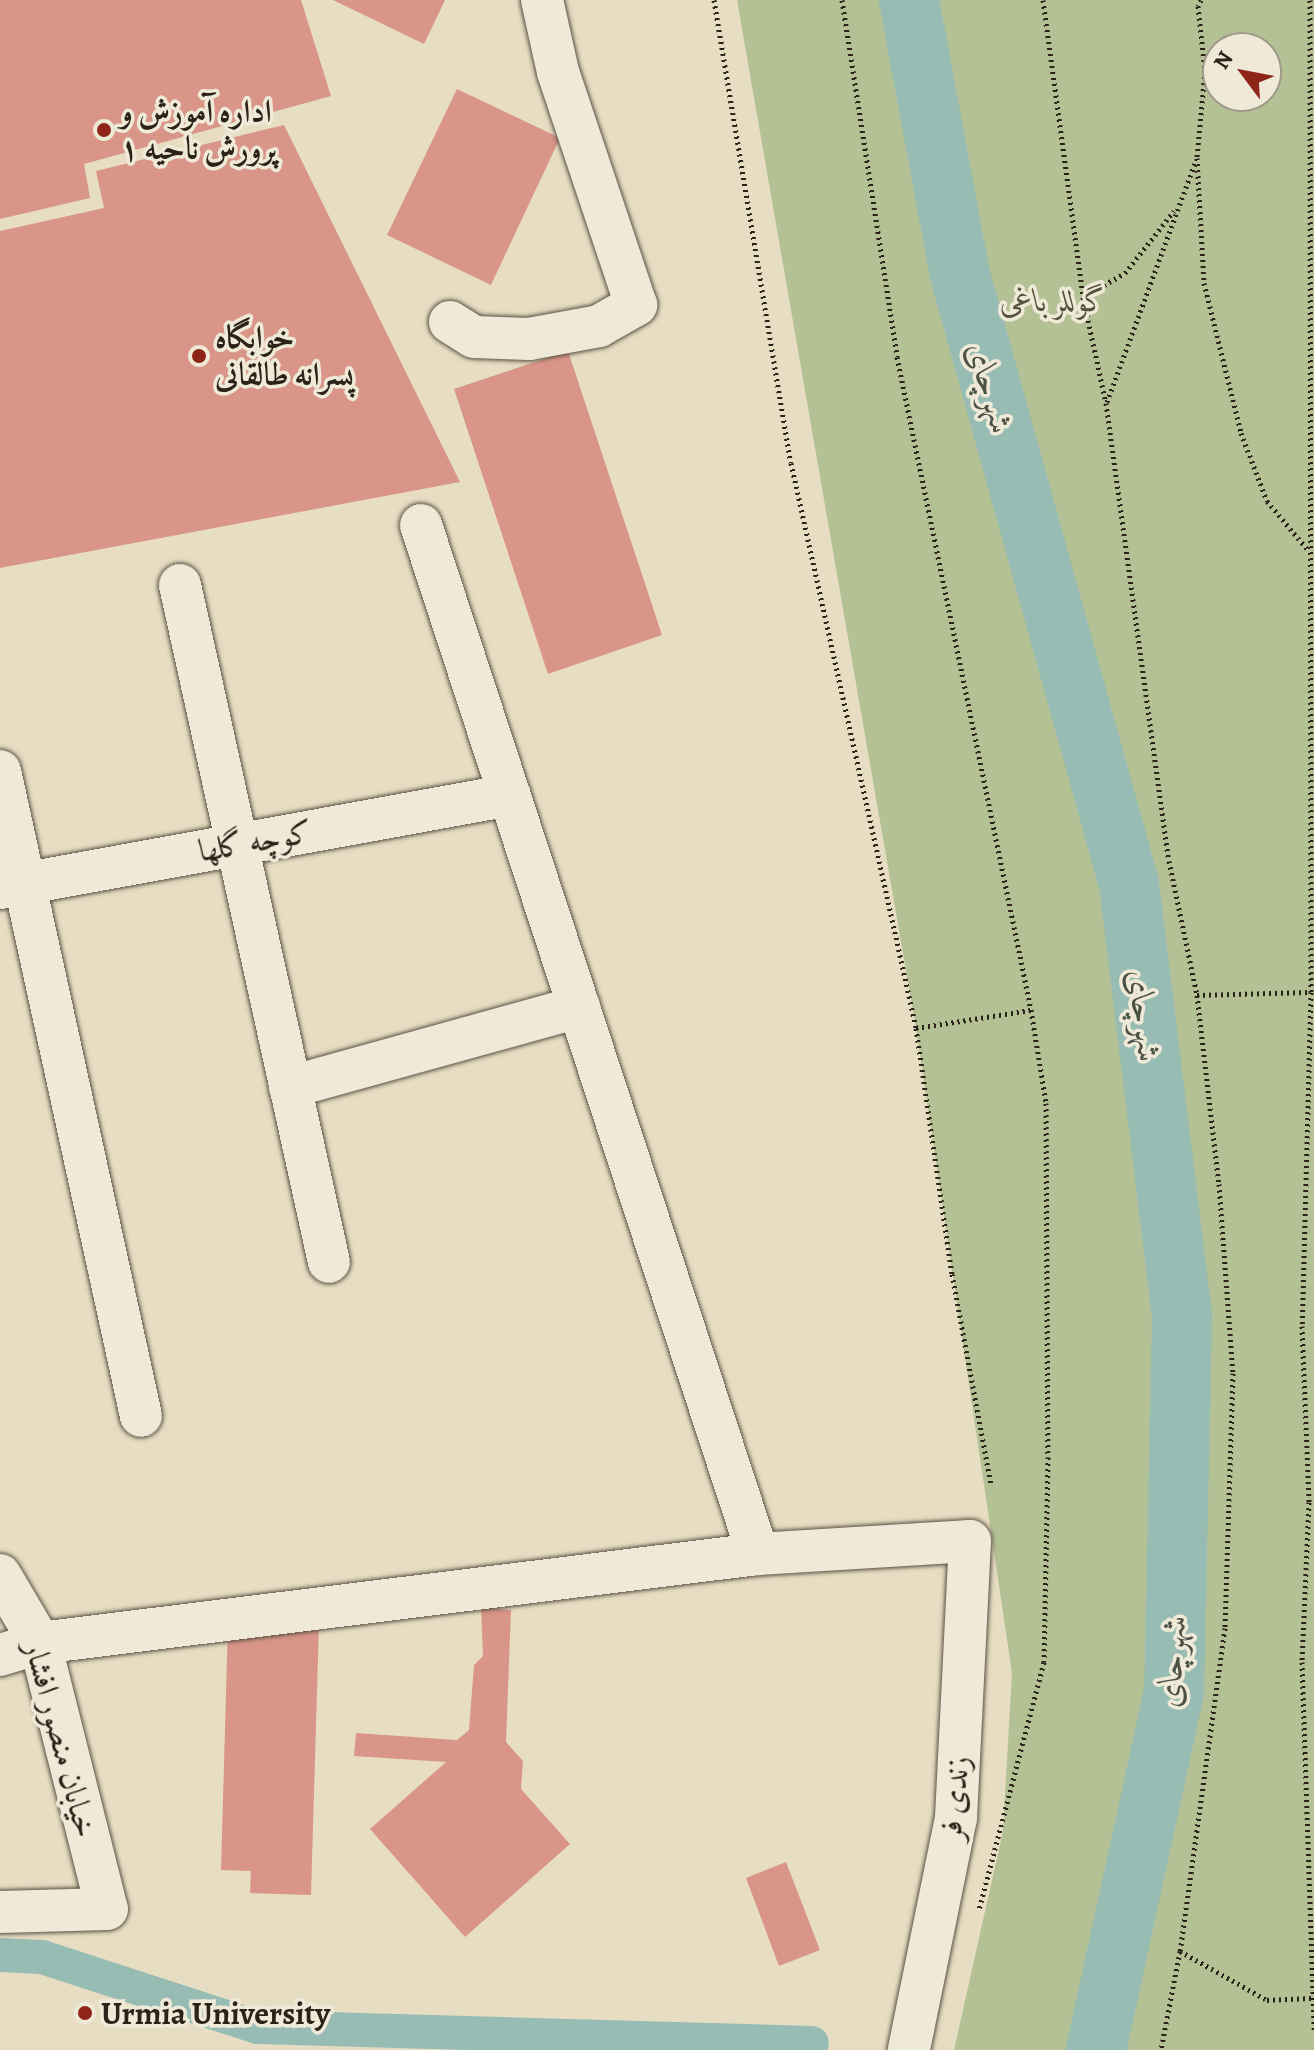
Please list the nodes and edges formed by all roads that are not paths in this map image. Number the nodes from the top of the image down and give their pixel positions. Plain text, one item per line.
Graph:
1 (542, 0) edge
2 (450, 322) dead end
3 (421, 525) dead end
4 (180, 585) dead end
5 (0, 771) edge
6 (510, 795) junction
7 (237, 844) junction
8 (12, 885) edge
9 (579, 1007) junction
10 (290, 1087) junction
11 (329, 1262) dead end
12 (141, 1416) dead end
13 (758, 1554) junction
14 (0, 1575) edge
15 (40, 1643) junction
16 (0, 1655) edge
17 (0, 1912) edge
18 (909, 2050) edge

1 - 2 street
3 - 6 street
4 - 7 street
5 - 8 street
6 - 7 street, کوچه گلها
6 - 9 street
7 - 8 street, کوچه گلها
7 - 10 street
8 - 12 street
9 - 10 street
9 - 13 street
10 - 11 street
13 - 15 street
13 - 18 street, زندی فر
14 - 15 street, خیابان منصور افشار
15 - 16 street
15 - 17 street, خیابان منصور افشار

